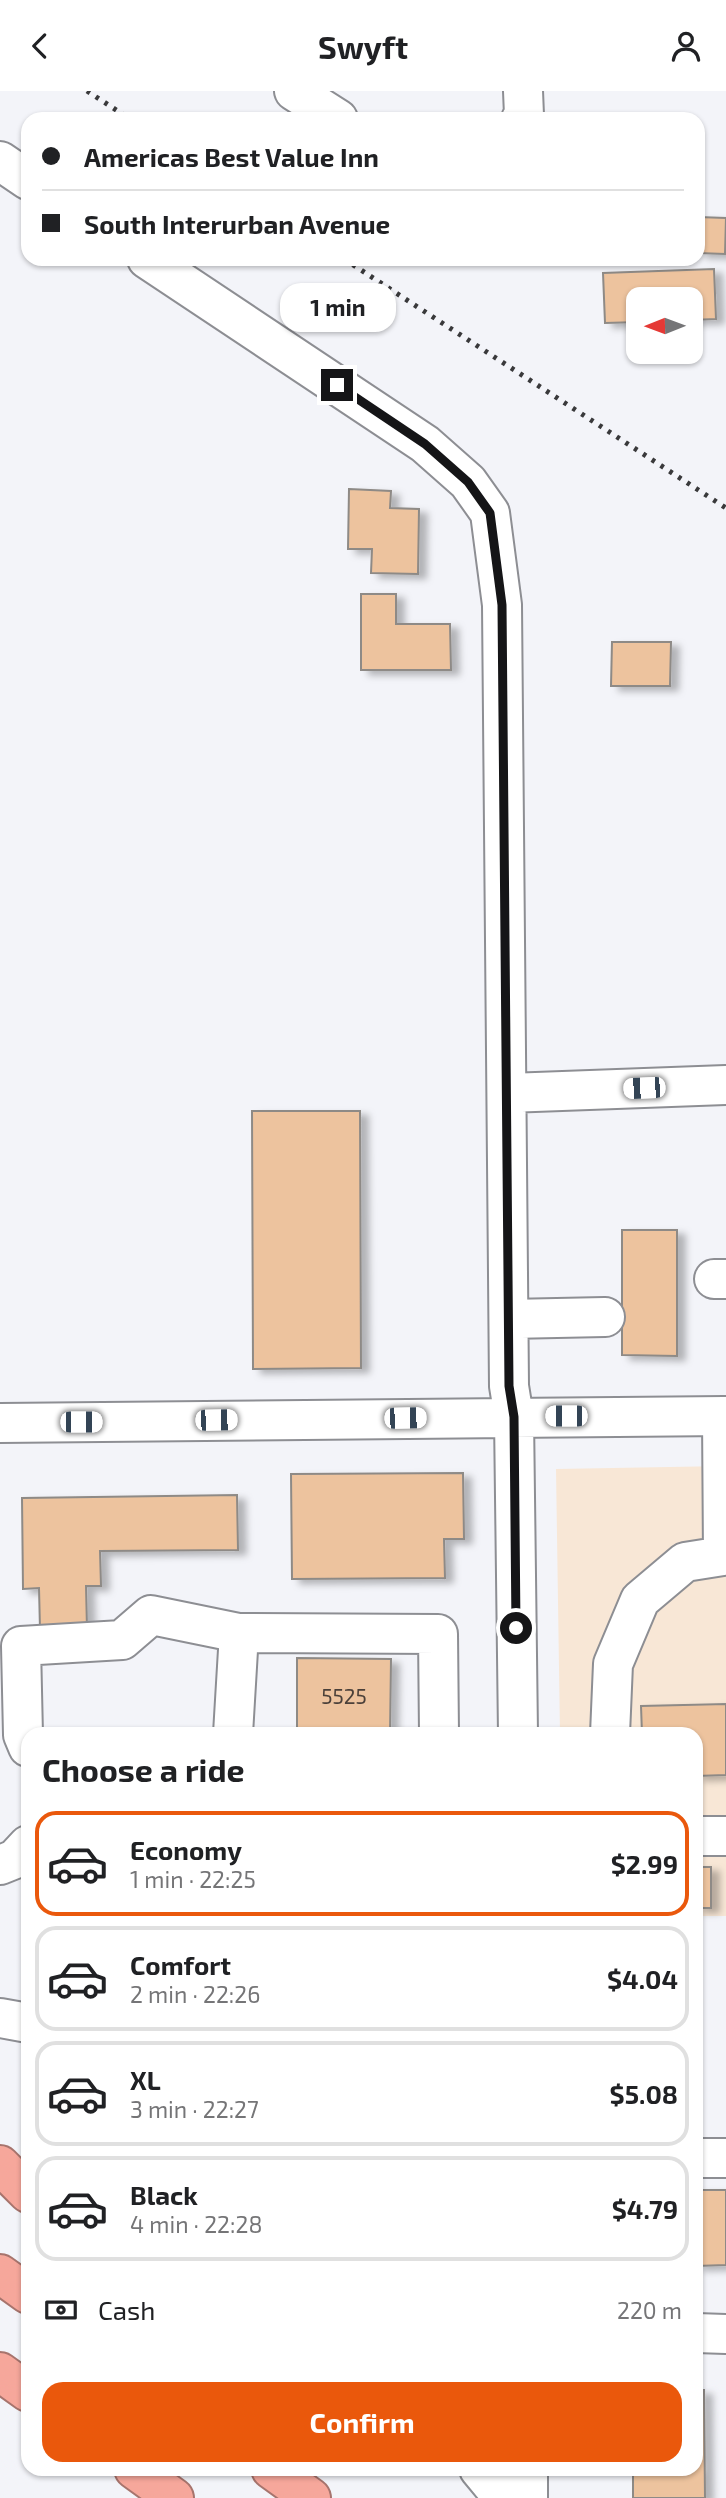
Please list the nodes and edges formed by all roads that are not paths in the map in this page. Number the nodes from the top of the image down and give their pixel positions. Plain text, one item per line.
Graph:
1 (294, 91) edge
2 (523, 91) edge
3 (327, 112) edge
4 (524, 112) edge
5 (0, 161) edge
6 (21, 175) edge
7 (158, 266) edge
8 (726, 1085) edge
9 (507, 1093) junction
10 (606, 1317) dead end
11 (509, 1319) junction
12 (724, 1416) edge
13 (514, 1417) junction
14 (0, 1423) edge
15 (725, 1556) edge
16 (239, 1633) junction
17 (23, 1727) edge
18 (233, 1727) edge
19 (439, 1727) edge
20 (518, 1727) edge
21 (610, 1727) edge
22 (703, 1836) edge
23 (726, 1836) edge
24 (21, 1853) edge
25 (0, 1865) edge
26 (0, 2018) edge
27 (21, 2022) edge
28 (703, 2158) edge
29 (726, 2158) edge
30 (0, 2165) edge
31 (21, 2186) edge
32 (0, 2274) edge
33 (21, 2289) edge
34 (703, 2333) edge
35 (726, 2334) edge
36 (0, 2372) edge
37 (21, 2387) edge
38 (135, 2476) edge
39 (144, 2476) edge
40 (281, 2476) edge
41 (311, 2476) edge
42 (485, 2476) edge
43 (528, 2476) edge
44 (155, 2498) edge
45 (174, 2498) edge
46 (311, 2498) edge
47 (333, 2498) edge
48 (503, 2498) edge
49 (528, 2498) edge

1 - 3 street
2 - 4 street
5 - 6 street
7 - 9 street
8 - 9 street
9 - 11 street
10 - 11 street
11 - 13 street
12 - 13 street
12 - 15 street
13 - 14 street
13 - 20 street
15 - 21 street
16 - 17 street
16 - 18 street
16 - 19 street
22 - 23 street
24 - 25 street
26 - 27 street
28 - 29 street
30 - 31 highway
32 - 33 highway
34 - 35 street
36 - 37 highway
38 - 44 highway
39 - 45 highway
40 - 46 highway
41 - 47 highway
42 - 48 street
43 - 49 street

